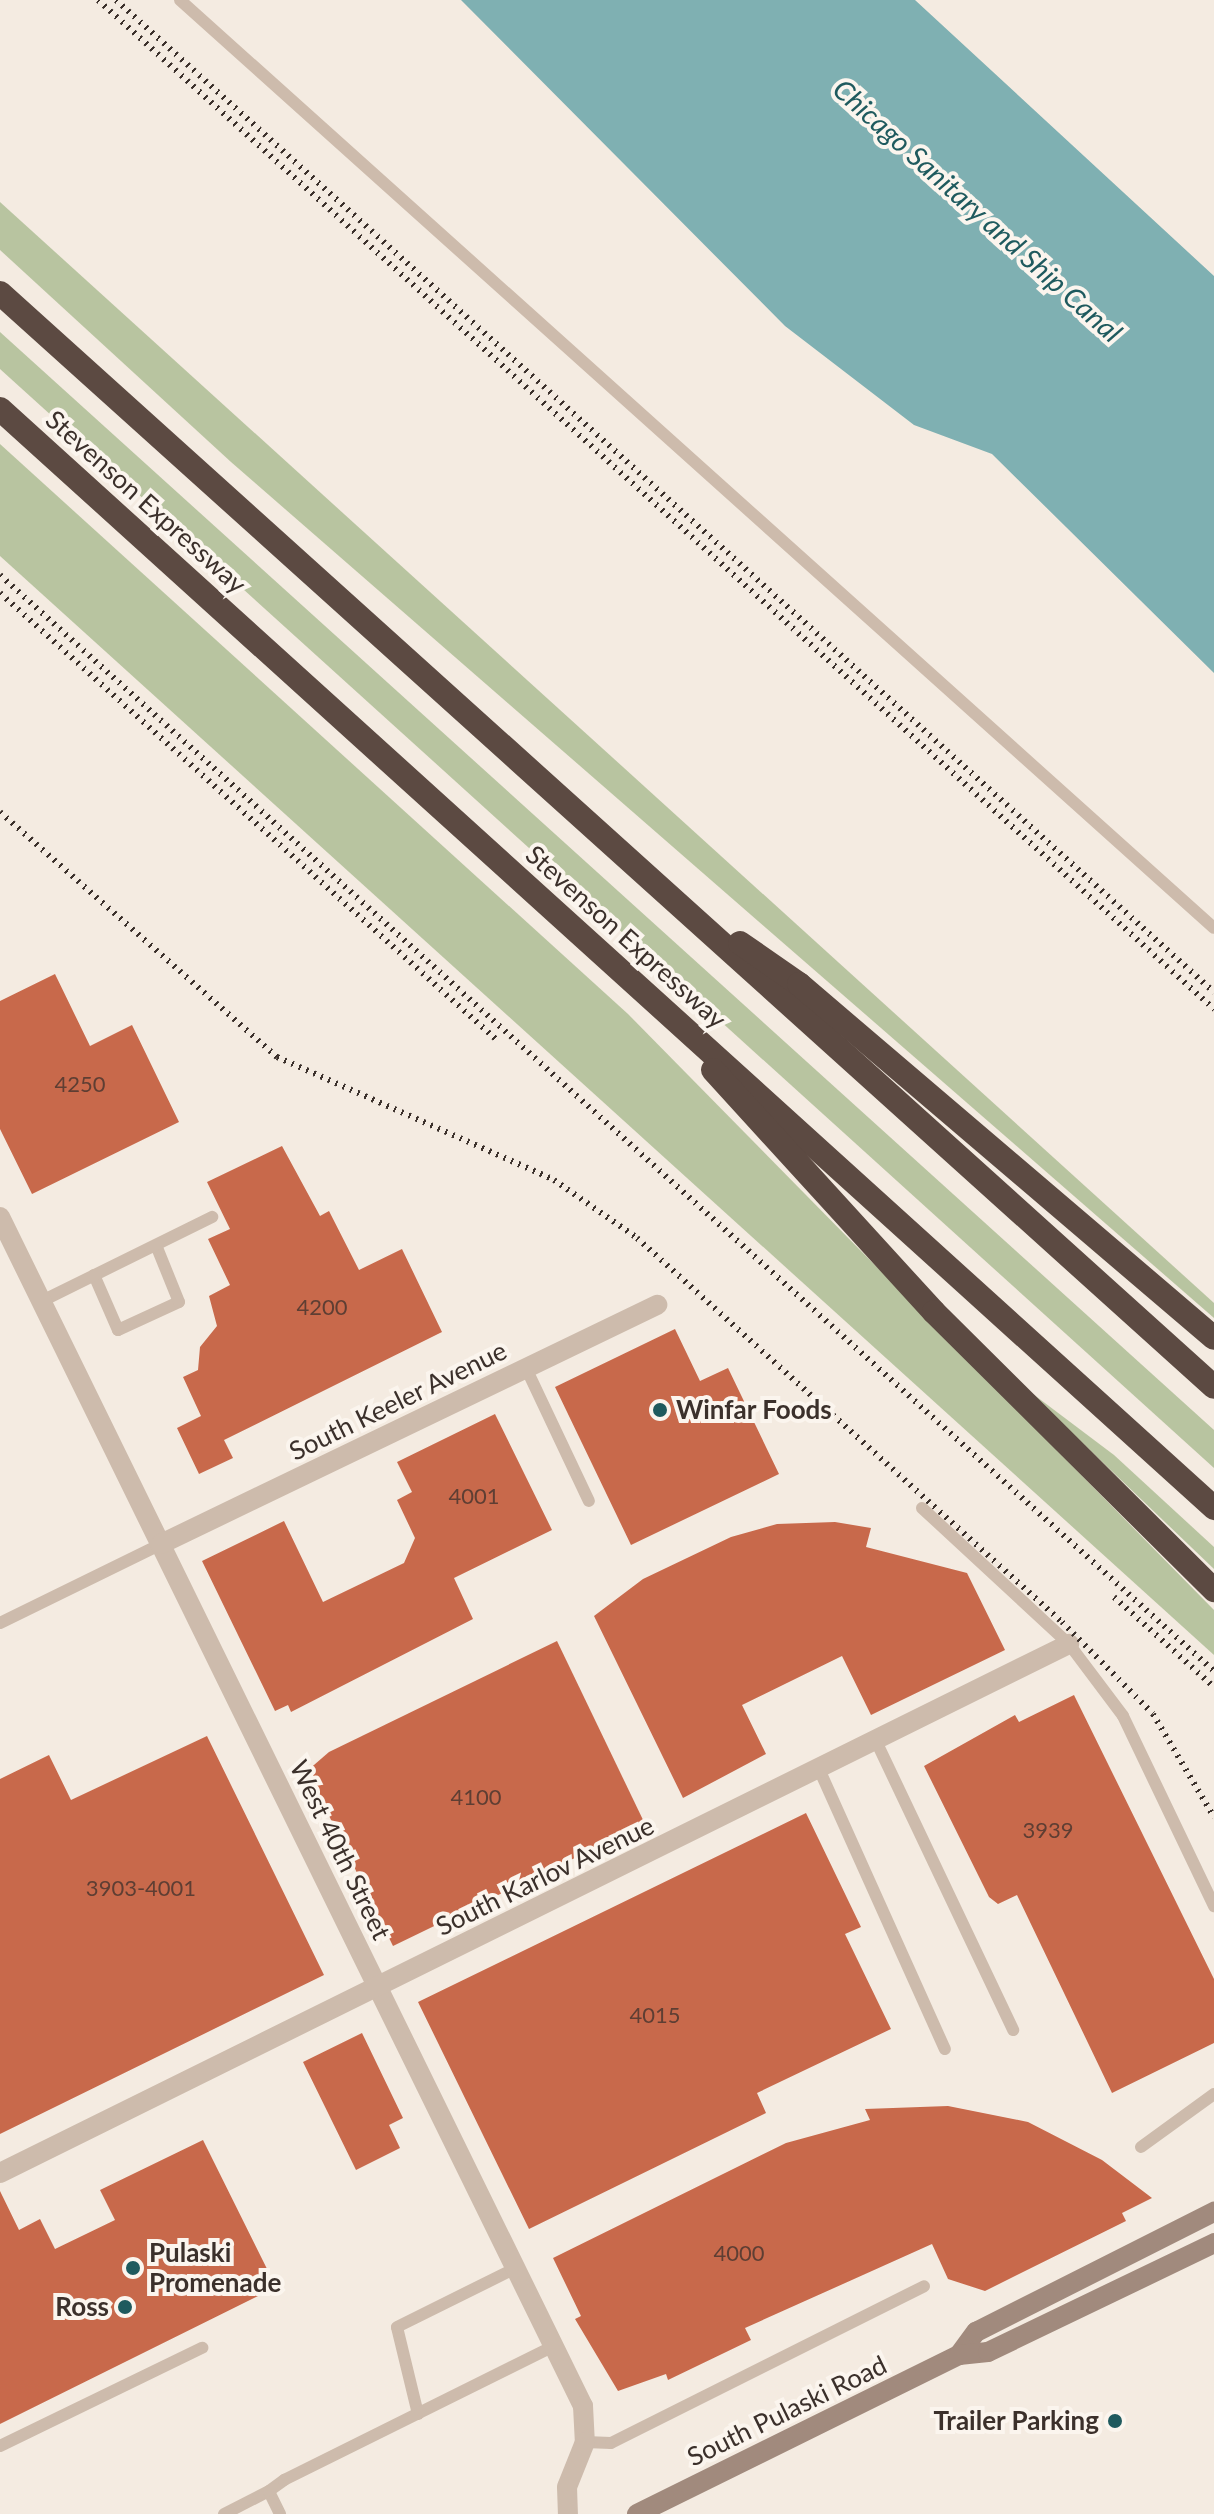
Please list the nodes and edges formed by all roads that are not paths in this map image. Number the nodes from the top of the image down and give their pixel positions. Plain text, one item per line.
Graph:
1 (180, 0) edge
2 (0, 293) edge
3 (0, 409) edge
4 (662, 890) junction
5 (1214, 928) edge
6 (649, 995) junction
7 (0, 1217) edge
8 (212, 1217) dead end
9 (156, 1245) junction
10 (94, 1275) junction
11 (42, 1301) junction
12 (657, 1305) dead end
13 (1214, 1338) edge
14 (526, 1368) junction
15 (1214, 1387) edge
16 (589, 1501) dead end
17 (922, 1508) dead end
18 (1214, 1508) edge
19 (161, 1544) junction
20 (1214, 1590) edge
21 (0, 1623) edge
22 (1069, 1644) junction
23 (876, 1741) junction
24 (819, 1769) junction
25 (1214, 1906) edge
26 (378, 1987) junction
27 (1013, 2030) dead end
28 (945, 2049) dead end
29 (1214, 2094) edge
30 (1141, 2147) dead end
31 (0, 2173) edge
32 (1214, 2212) edge
33 (1214, 2243) edge
34 (516, 2268) junction
35 (924, 2286) dead end
36 (554, 2346) junction
37 (202, 2348) dead end
38 (959, 2355) junction
39 (418, 2414) junction
40 (585, 2442) junction
41 (0, 2446) edge
42 (269, 2491) junction
43 (224, 2514) edge
44 (280, 2514) edge
45 (568, 2514) edge
46 (637, 2514) edge

1 - 5 lane
2 - 4 highway
3 - 6 highway, Stevenson Expressway
4 - 13 highway
4 - 15 highway
6 - 18 highway, Stevenson Expressway
6 - 20 highway
7 - 11 street, West 40th Street
8 - 9 lane
9 - 10 lane
9 - 10 lane
10 - 11 lane
11 - 19 street, West 40th Street
12 - 14 street, South Keeler Avenue
14 - 16 lane
14 - 19 street, South Keeler Avenue
17 - 22 lane
19 - 21 lane
19 - 26 street, West 40th Street
22 - 23 street, South Karlov Avenue
22 - 25 lane
23 - 24 street, South Karlov Avenue
23 - 27 lane
24 - 26 street, South Karlov Avenue
24 - 28 lane
26 - 31 street, South Karlov Avenue
26 - 34 street, West 40th Street
29 - 30 lane
32 - 38 main road, South Pulaski Road
33 - 38 main road, South Pulaski Road
34 - 36 street, West 40th Street
34 - 39 lane
35 - 40 lane
36 - 39 lane
36 - 40 street, West 40th Street
37 - 41 lane
38 - 46 main road, South Pulaski Road
39 - 42 lane
40 - 45 street, West 40th Street
42 - 43 lane
42 - 44 lane

